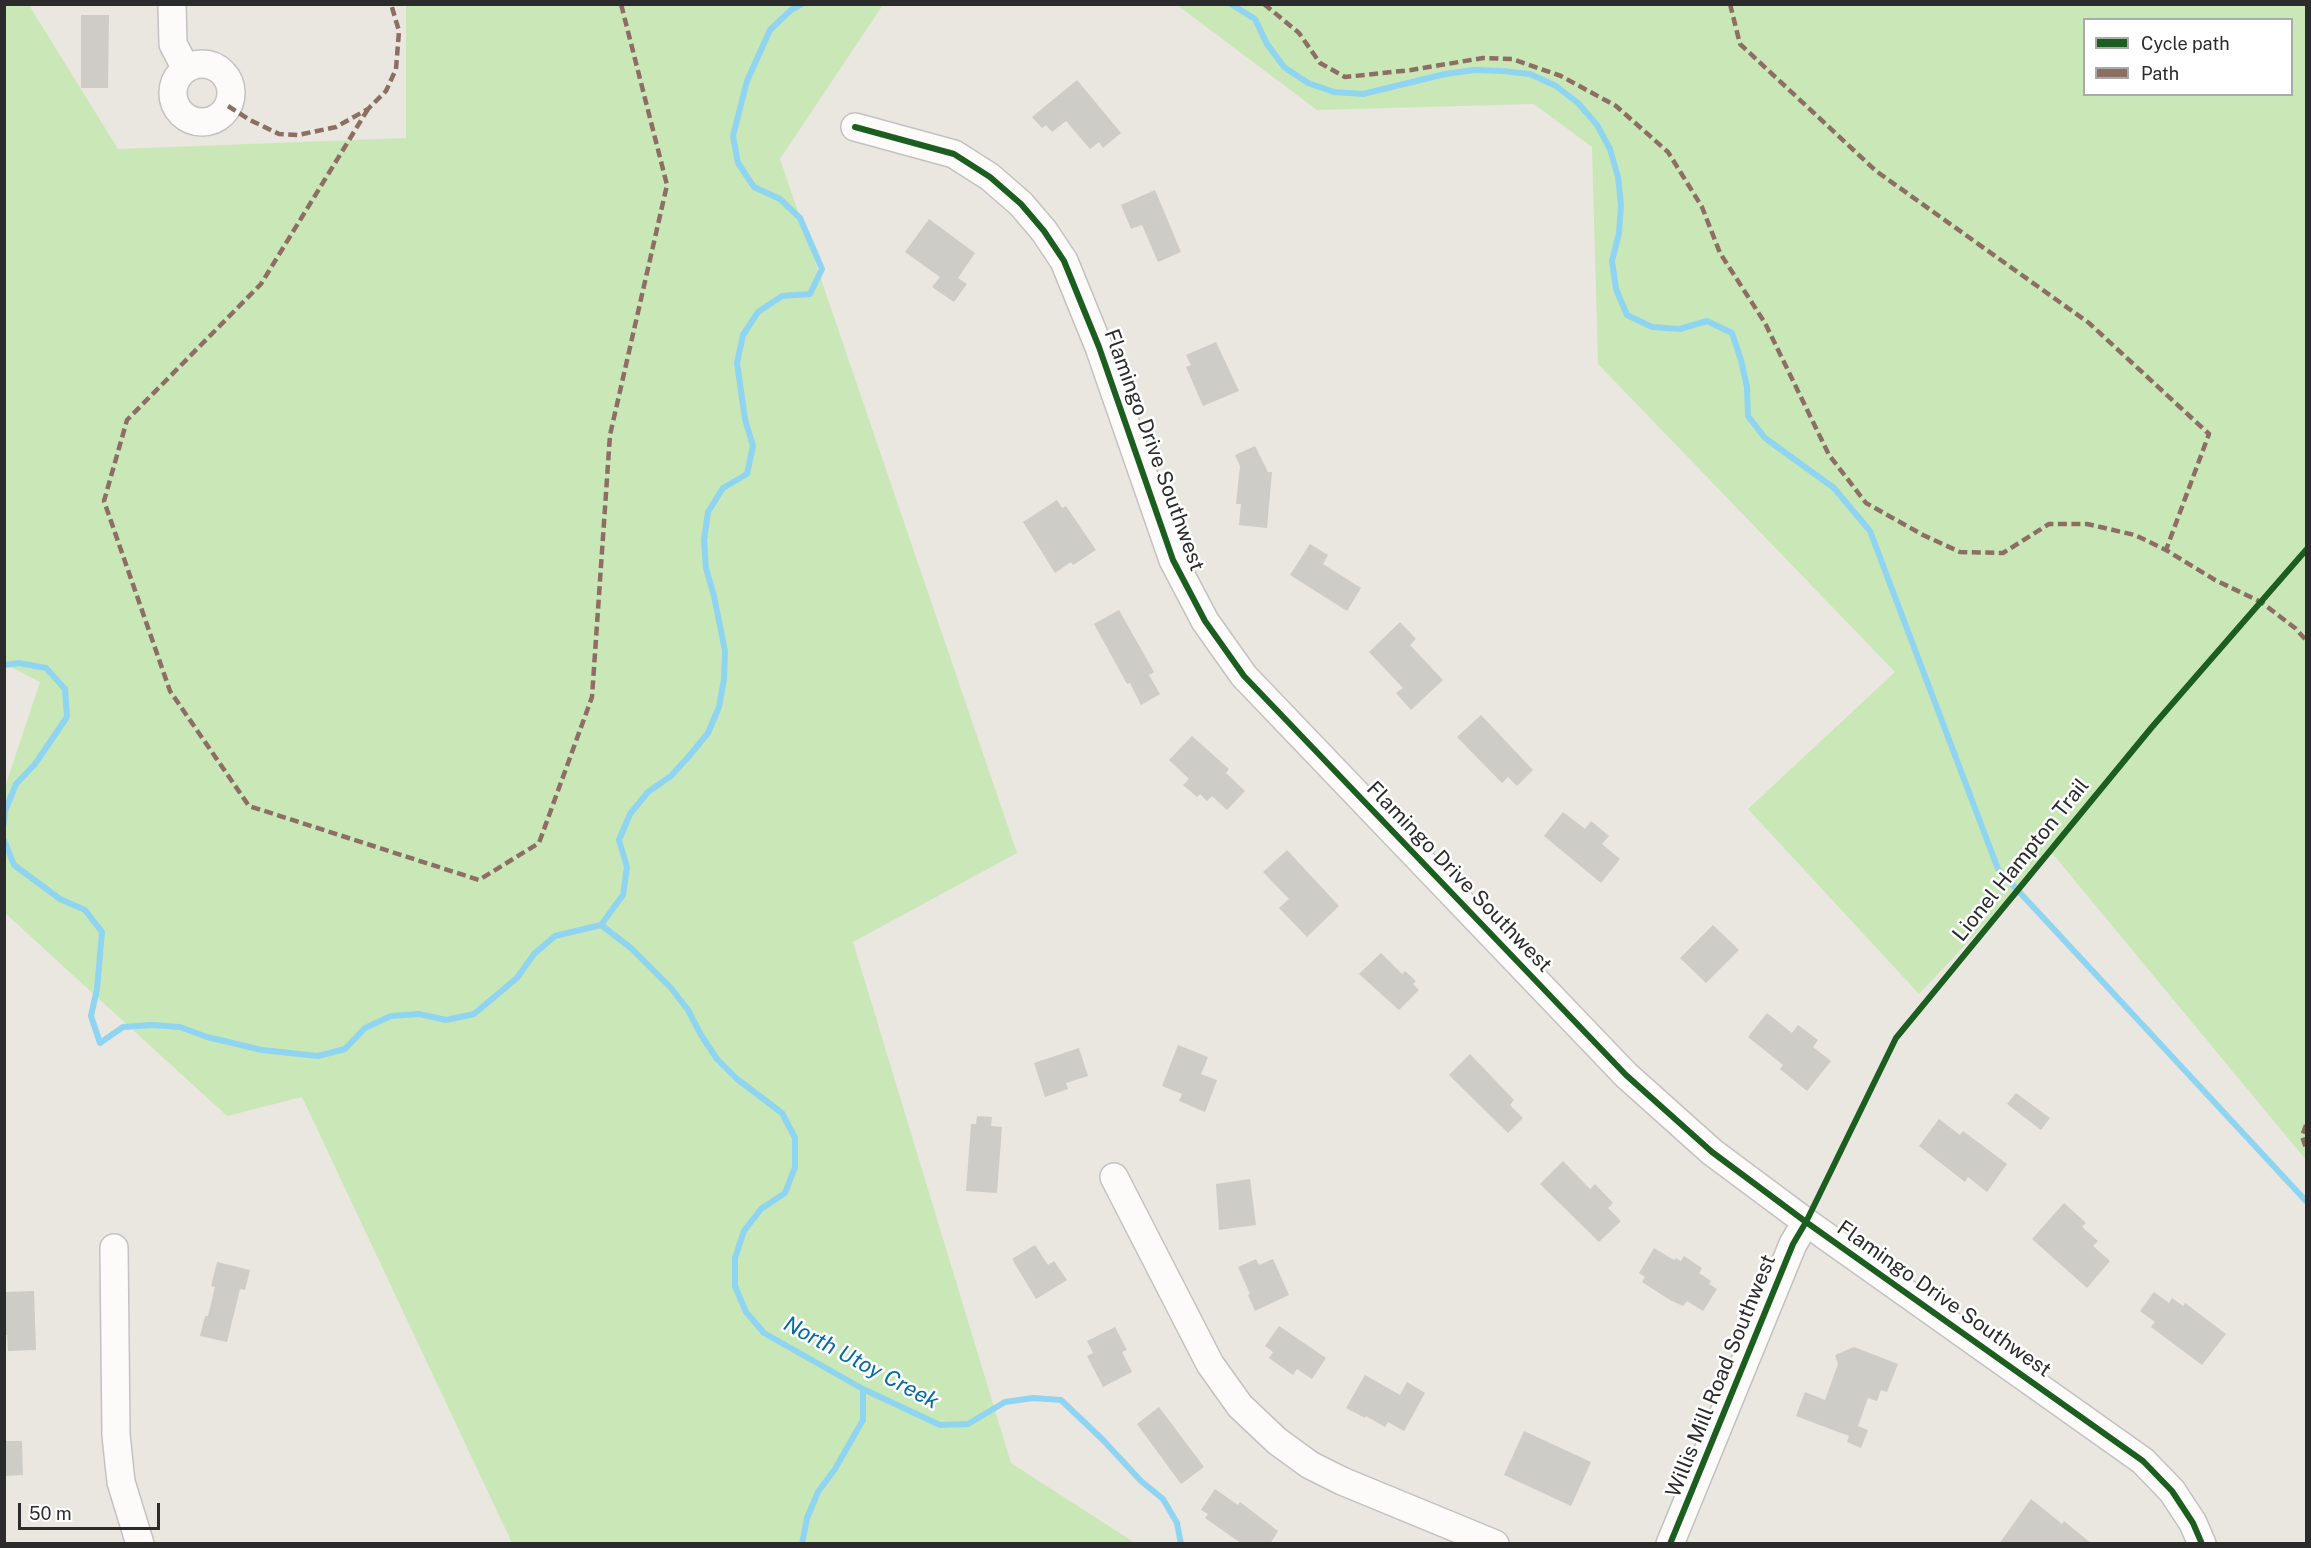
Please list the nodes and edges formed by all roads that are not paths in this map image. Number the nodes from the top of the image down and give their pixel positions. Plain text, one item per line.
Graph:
1 (172, 4) edge
2 (186, 69) dead end
3 (855, 127) dead end
4 (1114, 1177) dead end
5 (1806, 1222) junction
6 (114, 1248) dead end
7 (140, 1544) edge
8 (1495, 1544) edge
9 (1670, 1544) edge
10 (2202, 1544) edge

1 - 2 street
3 - 5 street, Flamingo Drive Southwest
4 - 8 street
5 - 9 street, Willis Mill Road Southwest
5 - 10 street, Flamingo Drive Southwest
6 - 7 street

